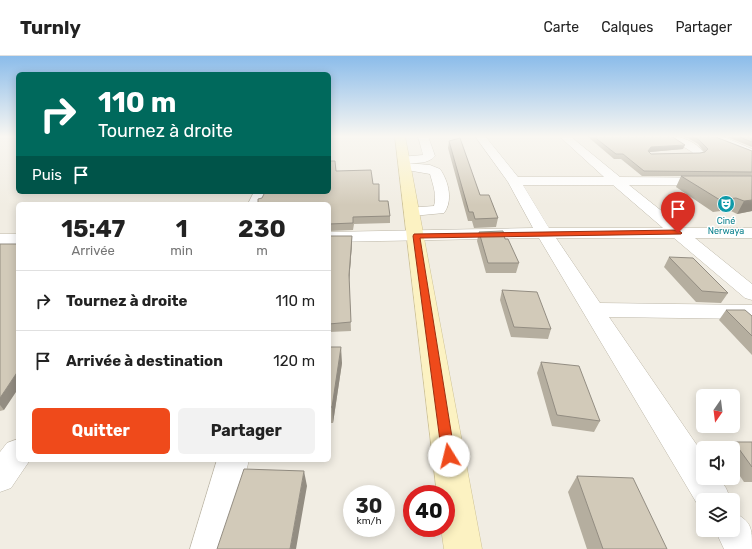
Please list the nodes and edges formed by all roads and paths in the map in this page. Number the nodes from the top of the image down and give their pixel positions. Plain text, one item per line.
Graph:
1 (404, 159) edge
2 (412, 159) edge
3 (497, 159) edge
4 (591, 159) edge
5 (514, 181) junction
6 (617, 182) junction
7 (752, 182) edge
8 (412, 211) junction
9 (544, 233) junction
10 (678, 233) junction
11 (752, 233) edge
12 (416, 236) junction
13 (331, 237) edge
14 (0, 239) edge
15 (16, 239) edge
16 (752, 294) edge
17 (594, 310) junction
18 (752, 312) edge
19 (16, 456) edge
20 (232, 462) edge
21 (0, 477) edge
22 (710, 493) edge
23 (737, 537) edge
24 (208, 549) edge
25 (463, 549) edge
26 (745, 549) edge

1 - 8 street
2 - 8 street
3 - 5 street
4 - 6 street
5 - 6 street
5 - 9 street
6 - 7 street
6 - 10 street
8 - 12 street
9 - 10 street
9 - 12 street
9 - 17 street
10 - 11 street
10 - 16 street
12 - 13 street
12 - 25 street
14 - 15 street
17 - 18 street
17 - 22 street
19 - 21 street
20 - 24 street
23 - 26 street

